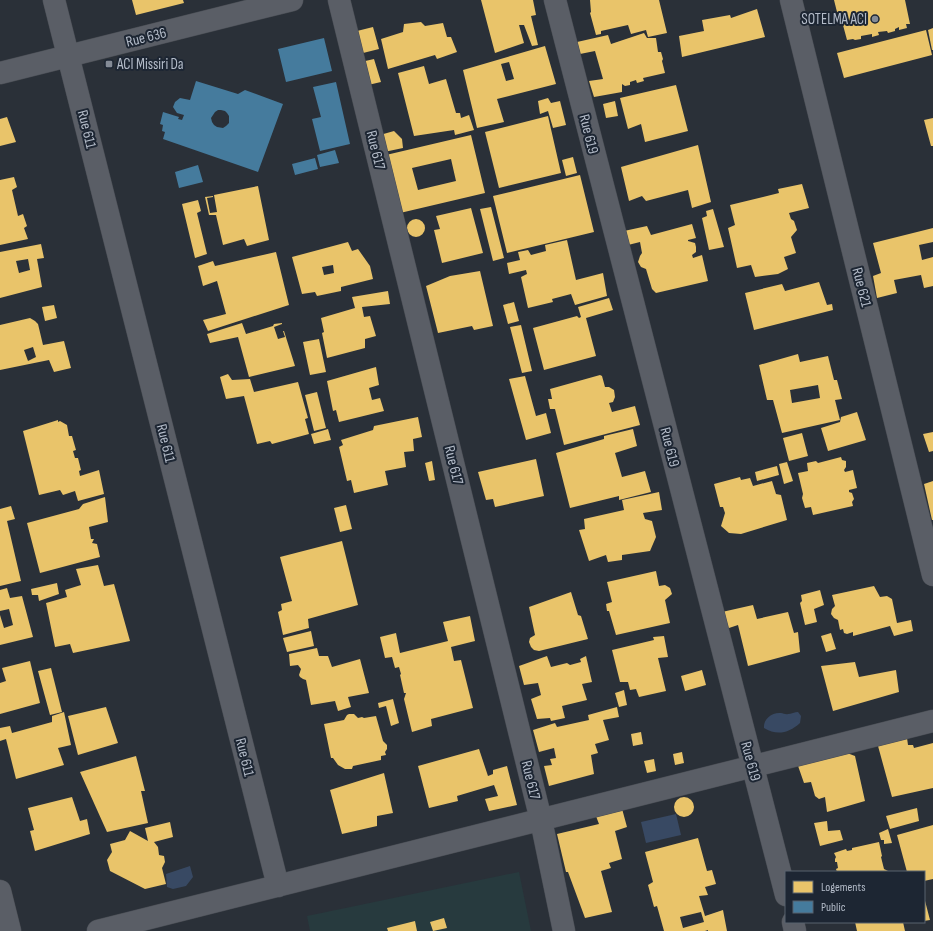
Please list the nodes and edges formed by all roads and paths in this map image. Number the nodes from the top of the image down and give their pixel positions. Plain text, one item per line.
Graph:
1 (54, 0) edge
2 (292, 0) edge
3 (339, 0) edge
4 (555, 0) edge
5 (790, 0) edge
6 (68, 56) junction
7 (0, 73) edge
8 (933, 575) edge
9 (933, 721) edge
10 (753, 767) junction
11 (541, 820) junction
12 (278, 886) junction
13 (0, 891) edge
14 (785, 891) edge
15 (10, 931) edge
16 (98, 931) edge
17 (564, 931) edge

1 - 6 street, Rue 611
2 - 6 street, Rue 636
3 - 11 street, Rue 617
4 - 10 street, Rue 619
5 - 8 street, Rue 621
6 - 7 street, Rue 636
6 - 12 street, Rue 611
9 - 10 street
10 - 11 street
10 - 14 street, Rue 619
11 - 12 street
11 - 17 street, Rue 617
12 - 16 street
13 - 15 street

